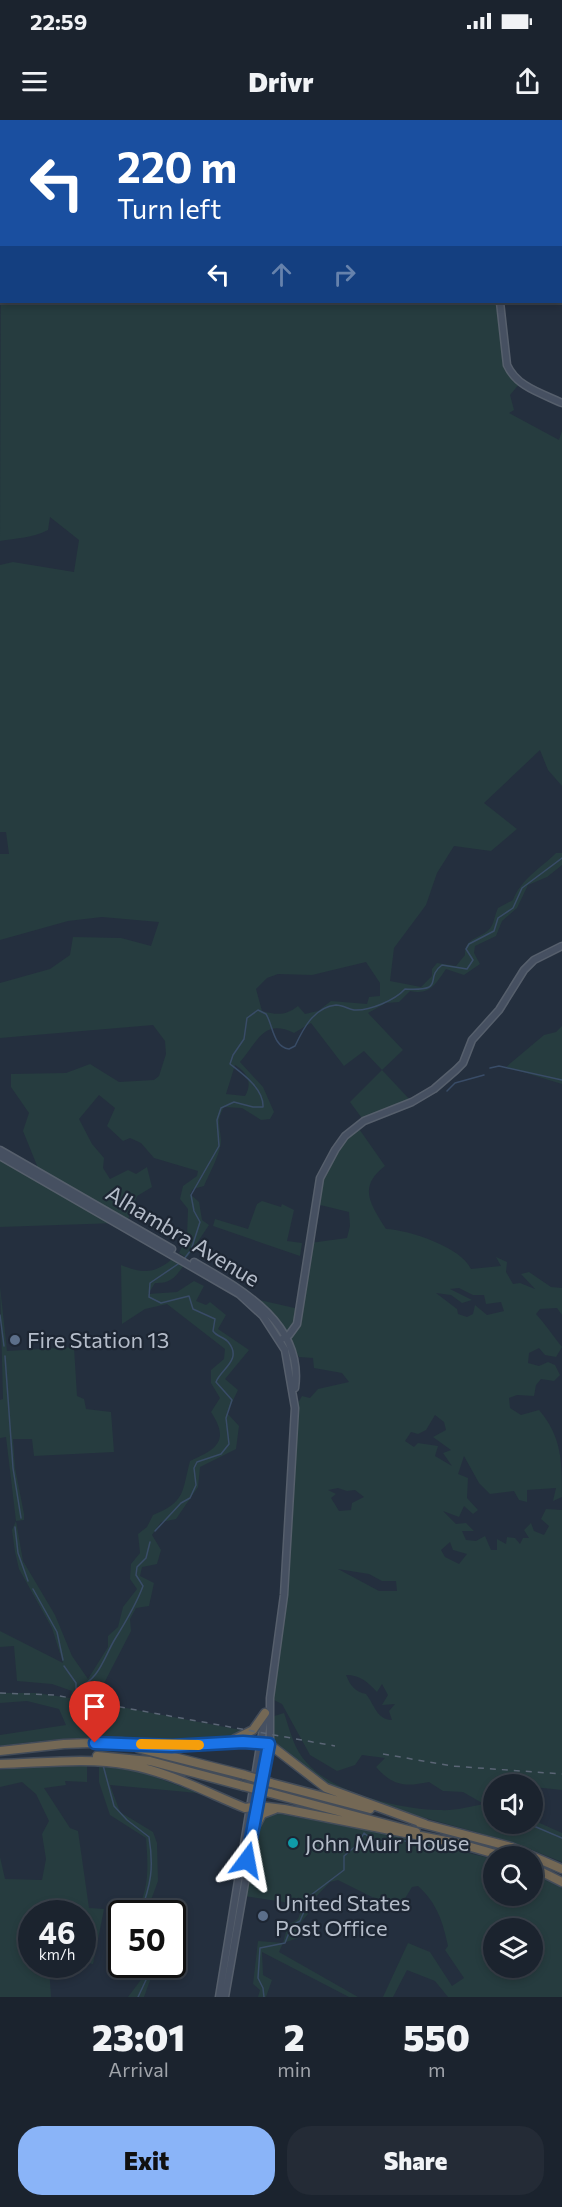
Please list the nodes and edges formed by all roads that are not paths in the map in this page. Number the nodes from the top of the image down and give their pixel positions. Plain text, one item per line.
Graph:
1 (501, 303) edge
2 (562, 403) edge
3 (562, 946) edge
4 (0, 1150) edge
5 (0, 1156) edge
6 (177, 1254) junction
7 (283, 1339) junction
8 (267, 1709) junction
9 (109, 1743) junction
10 (220, 1743) junction
11 (265, 1744) junction
12 (0, 1751) edge
13 (107, 1759) junction
14 (0, 1764) edge
15 (254, 1806) junction
16 (284, 1809) junction
17 (425, 1824) junction
18 (254, 1829) junction
19 (461, 1844) junction
20 (483, 1850) edge
21 (562, 1869) edge
22 (543, 1872) edge
23 (562, 1882) edge
24 (219, 1997) edge
25 (225, 1997) edge

1 - 2 main road
3 - 7 main road
4 - 6 main road, Alhambra Avenue
5 - 6 main road, Alhambra Avenue
6 - 7 main road, Alhambra Avenue
7 - 8 main road, Alhambra Avenue
8 - 10 highway
8 - 11 main road, Alhambra Avenue
9 - 10 highway
9 - 12 highway
9 - 17 highway, bridge
10 - 11 highway
11 - 15 main road, Alhambra Avenue
11 - 17 highway
13 - 14 highway
13 - 15 highway
13 - 19 highway, bridge
15 - 16 highway
15 - 18 main road, Alhambra Avenue
15 - 24 main road, Alhambra Avenue
16 - 18 highway
16 - 19 highway
17 - 21 highway
18 - 25 main road, Alhambra Avenue
19 - 20 highway
22 - 23 highway

